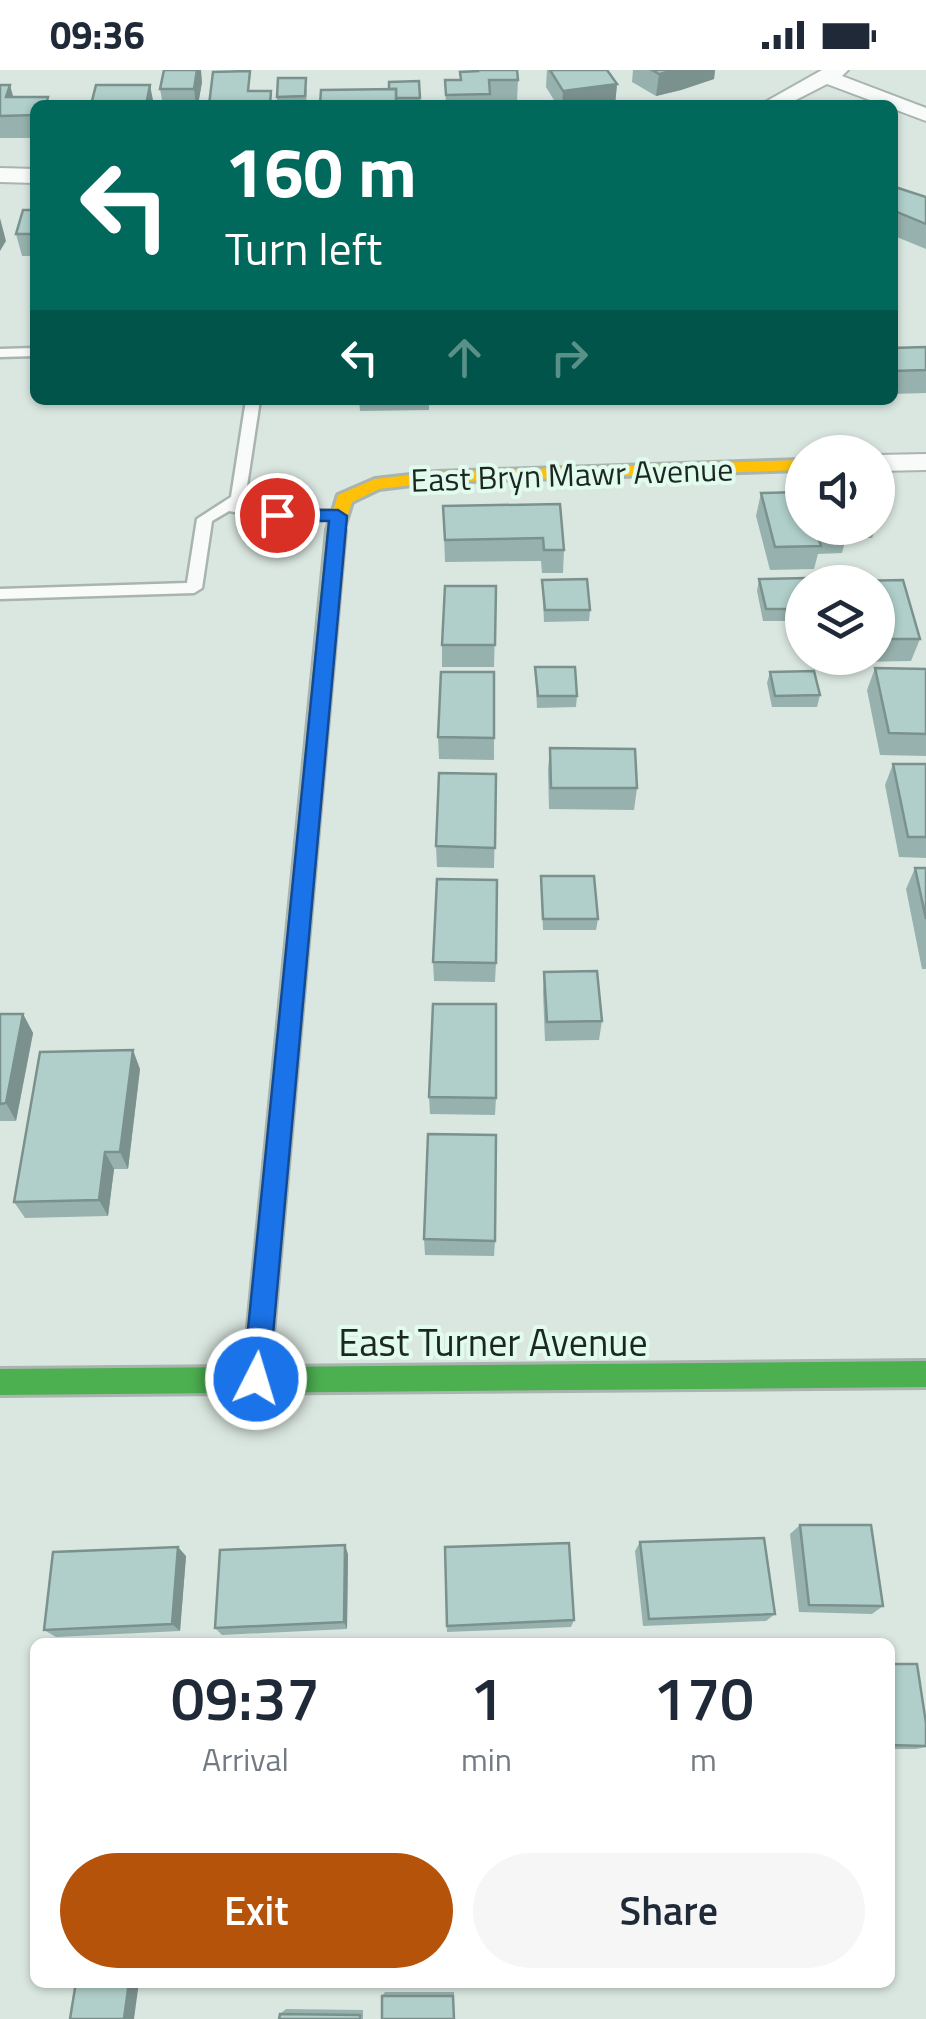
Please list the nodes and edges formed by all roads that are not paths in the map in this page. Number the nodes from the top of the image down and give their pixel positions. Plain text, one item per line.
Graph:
1 (834, 74) edge
2 (780, 100) edge
3 (892, 100) edge
4 (898, 103) edge
5 (926, 115) edge
6 (0, 175) edge
7 (30, 176) edge
8 (30, 352) edge
9 (0, 353) edge
10 (252, 405) edge
11 (926, 462) edge
12 (895, 463) edge
13 (785, 467) edge
14 (226, 506) junction
15 (341, 508) junction
16 (0, 594) edge
17 (926, 1374) edge
18 (256, 1379) junction
19 (0, 1382) edge

1 - 2 street
1 - 3 street
4 - 5 street
6 - 7 street
8 - 9 lane
10 - 14 lane
11 - 12 street
13 - 15 street, East Bryn Mawr Avenue
14 - 15 lane
14 - 16 lane
15 - 18 street
17 - 18 street, East Turner Avenue
18 - 19 street, East Turner Avenue

